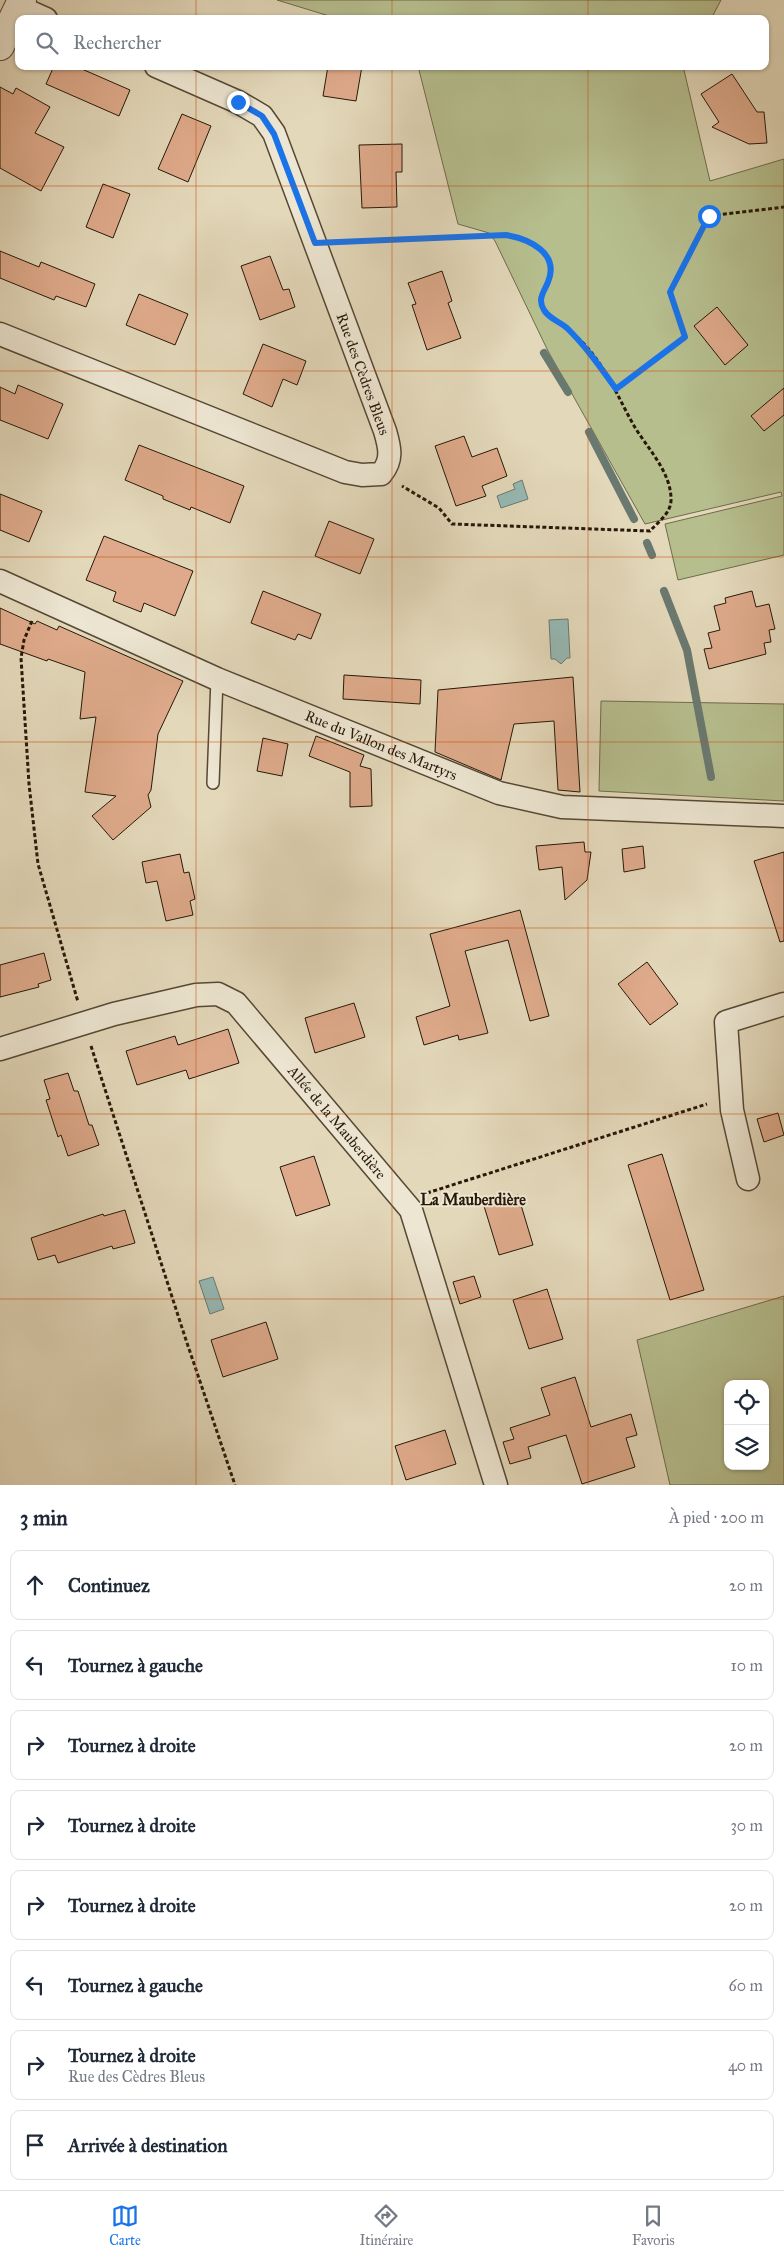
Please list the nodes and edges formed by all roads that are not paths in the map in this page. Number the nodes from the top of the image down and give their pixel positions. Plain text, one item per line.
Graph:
1 (20, 4) edge
2 (39, 15) edge
3 (0, 46) edge
4 (165, 70) edge
5 (0, 334) edge
6 (0, 581) edge
7 (218, 679) junction
8 (212, 783) dead end
9 (784, 816) edge
10 (784, 1004) edge
11 (0, 1049) edge
12 (748, 1179) dead end
13 (496, 1485) edge

1 - 2 street
1 - 3 street
4 - 5 street, Rue des Cèdres Bleus
6 - 7 street, Rue du Vallon des Martyrs
7 - 8 lane
7 - 9 street, Rue du Vallon des Martyrs
10 - 12 street
11 - 13 street, Allée de la Mauberdière

